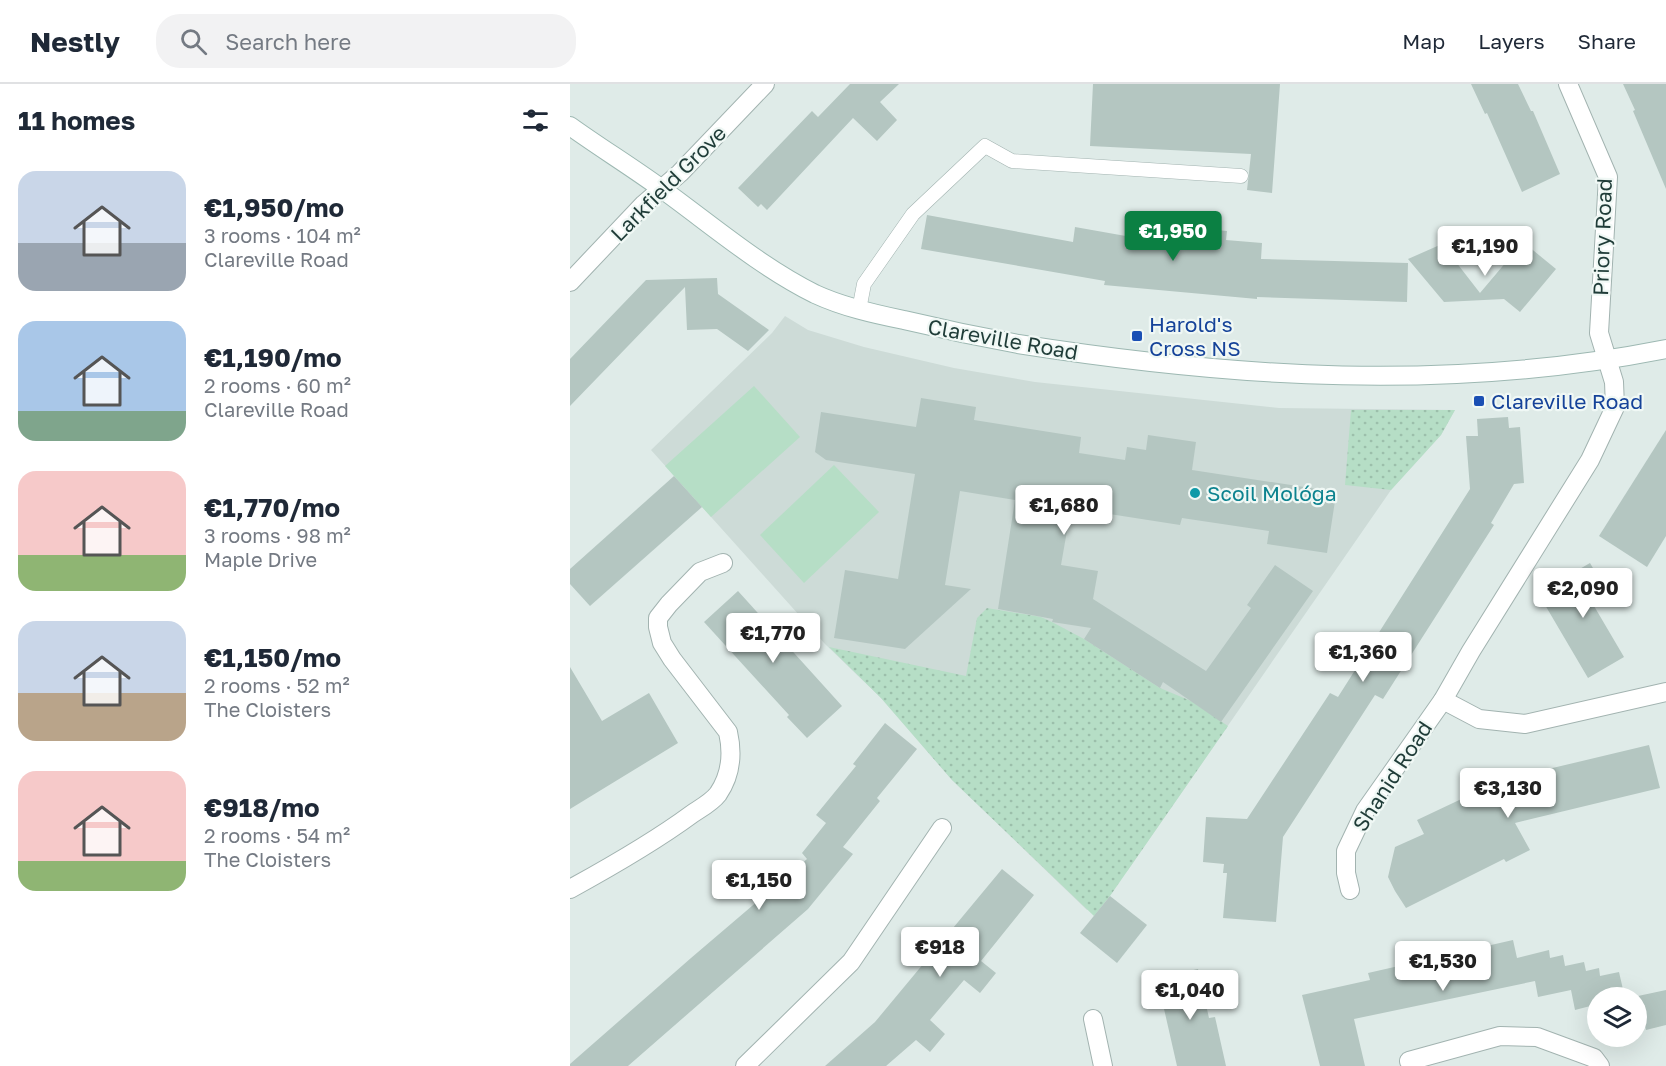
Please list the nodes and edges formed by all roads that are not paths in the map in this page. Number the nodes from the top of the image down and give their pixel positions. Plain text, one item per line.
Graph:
1 (765, 84) edge
2 (1568, 84) edge
3 (570, 126) edge
4 (1241, 176) dead end
5 (662, 189) junction
6 (570, 282) edge
7 (859, 310) junction
8 (1666, 349) edge
9 (1607, 361) junction
10 (723, 563) dead end
11 (1666, 692) edge
12 (1443, 700) junction
13 (942, 828) dead end
14 (570, 889) edge
15 (1350, 890) dead end
16 (1093, 1019) dead end
17 (1409, 1061) dead end
18 (745, 1066) edge
19 (1104, 1066) edge
20 (1600, 1066) edge

1 - 5 street, Larkfield Grove
2 - 9 street, Priory Road
3 - 5 street, Clareville Road
4 - 7 lane
5 - 6 street, Larkfield Grove
5 - 7 street, Clareville Road
7 - 9 street, Clareville Road
8 - 9 street, Clareville Road
9 - 12 street, Shanid Road
10 - 14 street
11 - 12 street, Shanid Road
12 - 15 street, Shanid Road
13 - 18 street
16 - 19 street
17 - 20 street

